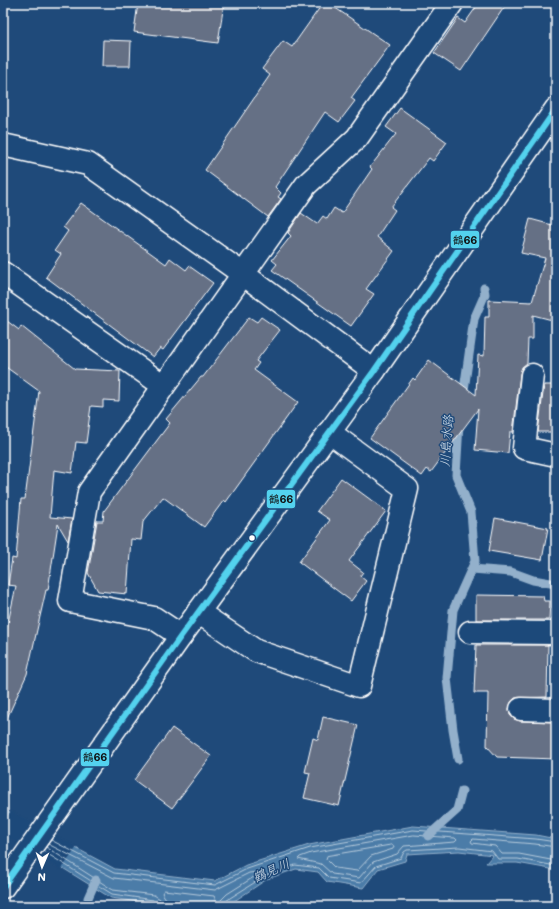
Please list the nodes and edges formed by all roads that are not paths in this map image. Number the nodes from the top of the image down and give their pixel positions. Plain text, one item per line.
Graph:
1 (452, 3) edge
2 (556, 109) edge
3 (3, 145) edge
4 (3, 272) edge
5 (243, 274) junction
6 (374, 371) junction
7 (532, 375) dead end
8 (164, 386) junction
9 (329, 432) junction
10 (556, 455) edge
11 (198, 612) junction
12 (470, 632) dead end
13 (556, 633) edge
14 (181, 636) junction
15 (521, 709) dead end
16 (556, 710) edge
17 (7, 882) edge

1 - 5 street
2 - 6 street
3 - 5 street
4 - 8 street
5 - 6 street
5 - 8 street
6 - 9 street
7 - 10 street
8 - 14 street
9 - 11 street
9 - 11 street
11 - 14 street
12 - 13 street
14 - 17 street
15 - 16 street

